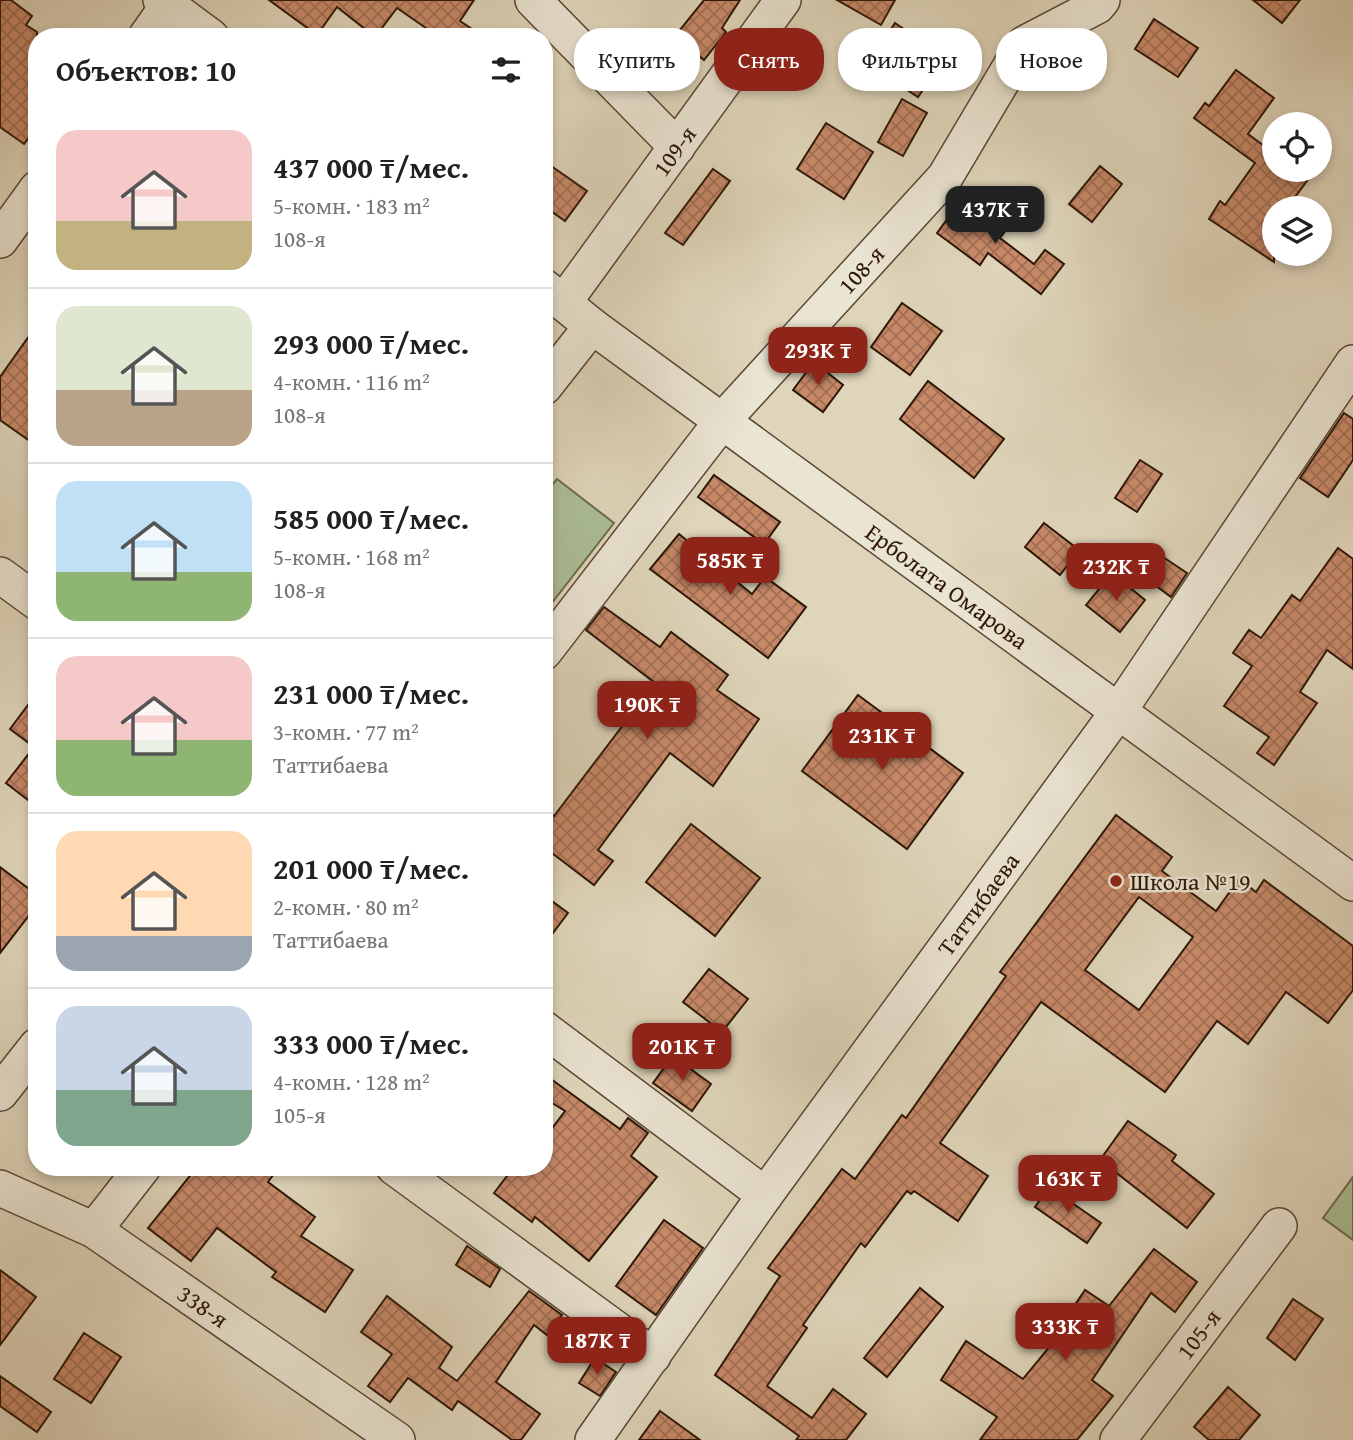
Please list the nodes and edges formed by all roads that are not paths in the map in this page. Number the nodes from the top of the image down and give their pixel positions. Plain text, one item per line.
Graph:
1 (783, 0) edge
2 (1102, 0) edge
3 (167, 2) edge
4 (542, 3) edge
5 (151, 28) edge
6 (200, 28) edge
7 (677, 147) junction
8 (28, 201) edge
9 (0, 240) edge
10 (554, 295) edge
11 (592, 326) junction
12 (1353, 363) edge
13 (553, 376) edge
14 (723, 420) junction
15 (0, 575) edge
16 (28, 595) edge
17 (553, 640) edge
18 (1118, 712) junction
19 (1353, 883) edge
20 (553, 1036) edge
21 (28, 1057) edge
22 (0, 1093) edge
23 (136, 1176) edge
24 (406, 1176) edge
25 (0, 1188) edge
26 (765, 1195) junction
27 (1279, 1226) dead end
28 (94, 1230) junction
29 (653, 1356) junction
30 (397, 1440) edge
31 (593, 1440) edge
32 (1118, 1440) edge

1 - 7 street, 109-я
2 - 14 street, 108-я
3 - 5 street
3 - 6 street
4 - 7 street
7 - 10 street, 109-я
8 - 9 street
10 - 11 street, Ерболата Омарова
11 - 13 street
11 - 14 street, Ерболата Омарова
12 - 18 street, Таттибаева
14 - 17 street, 108-я
14 - 18 street, Ерболата Омарова
15 - 16 street
18 - 19 street, Ерболата Омарова
18 - 26 street, Таттибаева
20 - 26 street
21 - 22 street
23 - 28 street
24 - 29 street
25 - 28 street, 338-я
26 - 29 street, Таттибаева
27 - 32 street, 105-я
28 - 30 street, 338-я
29 - 31 street, Таттибаева

